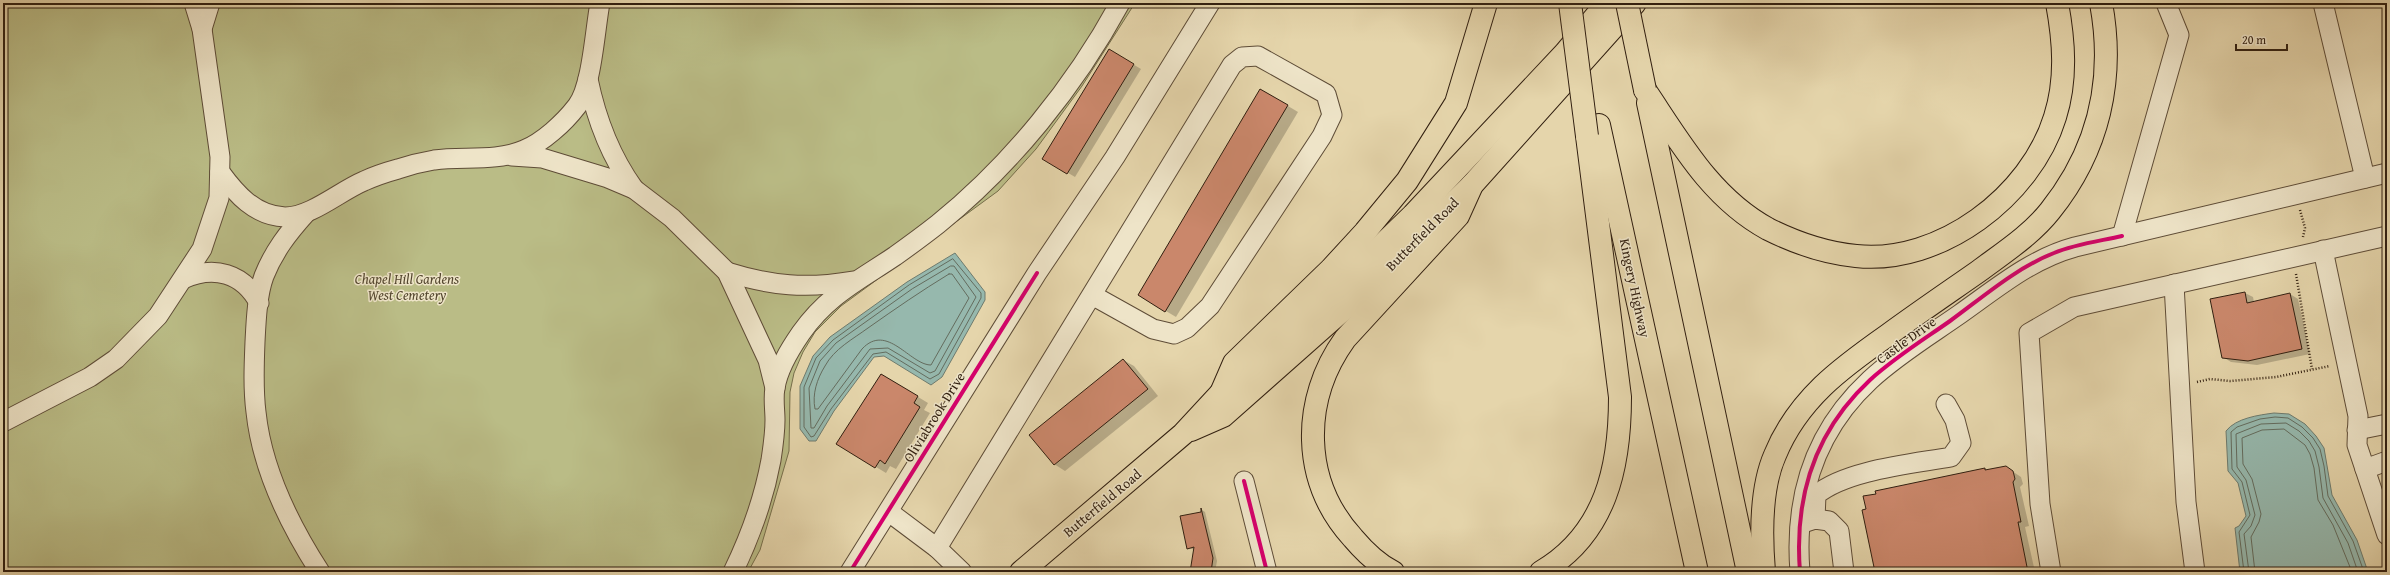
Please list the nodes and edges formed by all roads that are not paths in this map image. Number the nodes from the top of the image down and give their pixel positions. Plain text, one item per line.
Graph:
1 (194, 3) edge
2 (210, 3) edge
3 (600, 3) edge
4 (1120, 3) edge
5 (1210, 3) edge
6 (1486, 3) edge
7 (1570, 3) edge
8 (1573, 3) edge
9 (1607, 3) edge
10 (1627, 3) edge
11 (1634, 3) edge
12 (2057, 3) edge
13 (2101, 3) edge
14 (2166, 3) edge
15 (2323, 3) edge
16 (202, 29) junction
17 (588, 79) junction
18 (1645, 90) junction
19 (1593, 130) junction
20 (509, 156) junction
21 (220, 172) junction
22 (2387, 173) edge
23 (2365, 178) junction
24 (1472, 185) junction
25 (634, 189) junction
26 (306, 213) junction
27 (2122, 236) junction
28 (2387, 236) edge
29 (2323, 250) junction
30 (727, 272) junction
31 (183, 279) junction
32 (854, 281) junction
33 (2174, 284) junction
34 (1092, 295) junction
35 (259, 303) junction
36 (775, 388) junction
37 (1221, 393) junction
38 (1946, 404) dead end
39 (3, 422) edge
40 (2387, 424) edge
41 (2357, 430) junction
42 (1183, 434) junction
43 (2387, 461) edge
44 (2365, 469) junction
45 (1244, 481) dead end
46 (889, 512) junction
47 (1807, 522) junction
48 (2387, 536) edge
49 (937, 548) junction
50 (320, 572) edge
51 (733, 572) edge
52 (850, 572) edge
53 (962, 572) edge
54 (1021, 572) edge
55 (1267, 572) edge
56 (1393, 572) edge
57 (1542, 572) edge
58 (1697, 572) edge
59 (1748, 572) edge
60 (1764, 572) edge
61 (1800, 572) edge
62 (1844, 572) edge
63 (2051, 572) edge
64 (2195, 572) edge

1 - 16 street
2 - 16 street
3 - 17 street
4 - 32 street
5 - 46 street, Oliviabrook Drive
6 - 37 main road
7 - 19 main road, bridge
8 - 19 main road, Kingery Highway
9 - 37 main road, Butterfield Road
10 - 18 main road, bridge
11 - 24 main road, Butterfield Road
12 - 18 main road
13 - 60 main road
14 - 27 street
15 - 23 street
16 - 21 street
17 - 20 street
17 - 25 street
18 - 59 main road
19 - 57 main road
19 - 58 main road, Kingery Highway
20 - 25 street
20 - 26 street
21 - 26 street
21 - 31 street
22 - 23 street, Castle Drive
23 - 27 street, Castle Drive
24 - 42 main road, Butterfield Road
24 - 56 main road
25 - 30 street
26 - 35 street
27 - 47 street, Castle Drive
28 - 29 street
29 - 33 street
29 - 41 street
30 - 32 street
30 - 36 street
31 - 35 street
31 - 39 street
32 - 36 street
33 - 63 street
33 - 64 street
34 - 34 street
34 - 49 street
35 - 50 street
36 - 51 street
37 - 42 main road, Butterfield Road
38 - 47 street
40 - 41 street
41 - 44 street
42 - 54 main road, Butterfield Road
43 - 44 street
44 - 48 street
45 - 55 street
46 - 49 street
46 - 52 street, Oliviabrook Drive
47 - 61 street, Castle Drive
47 - 62 street
49 - 53 street

